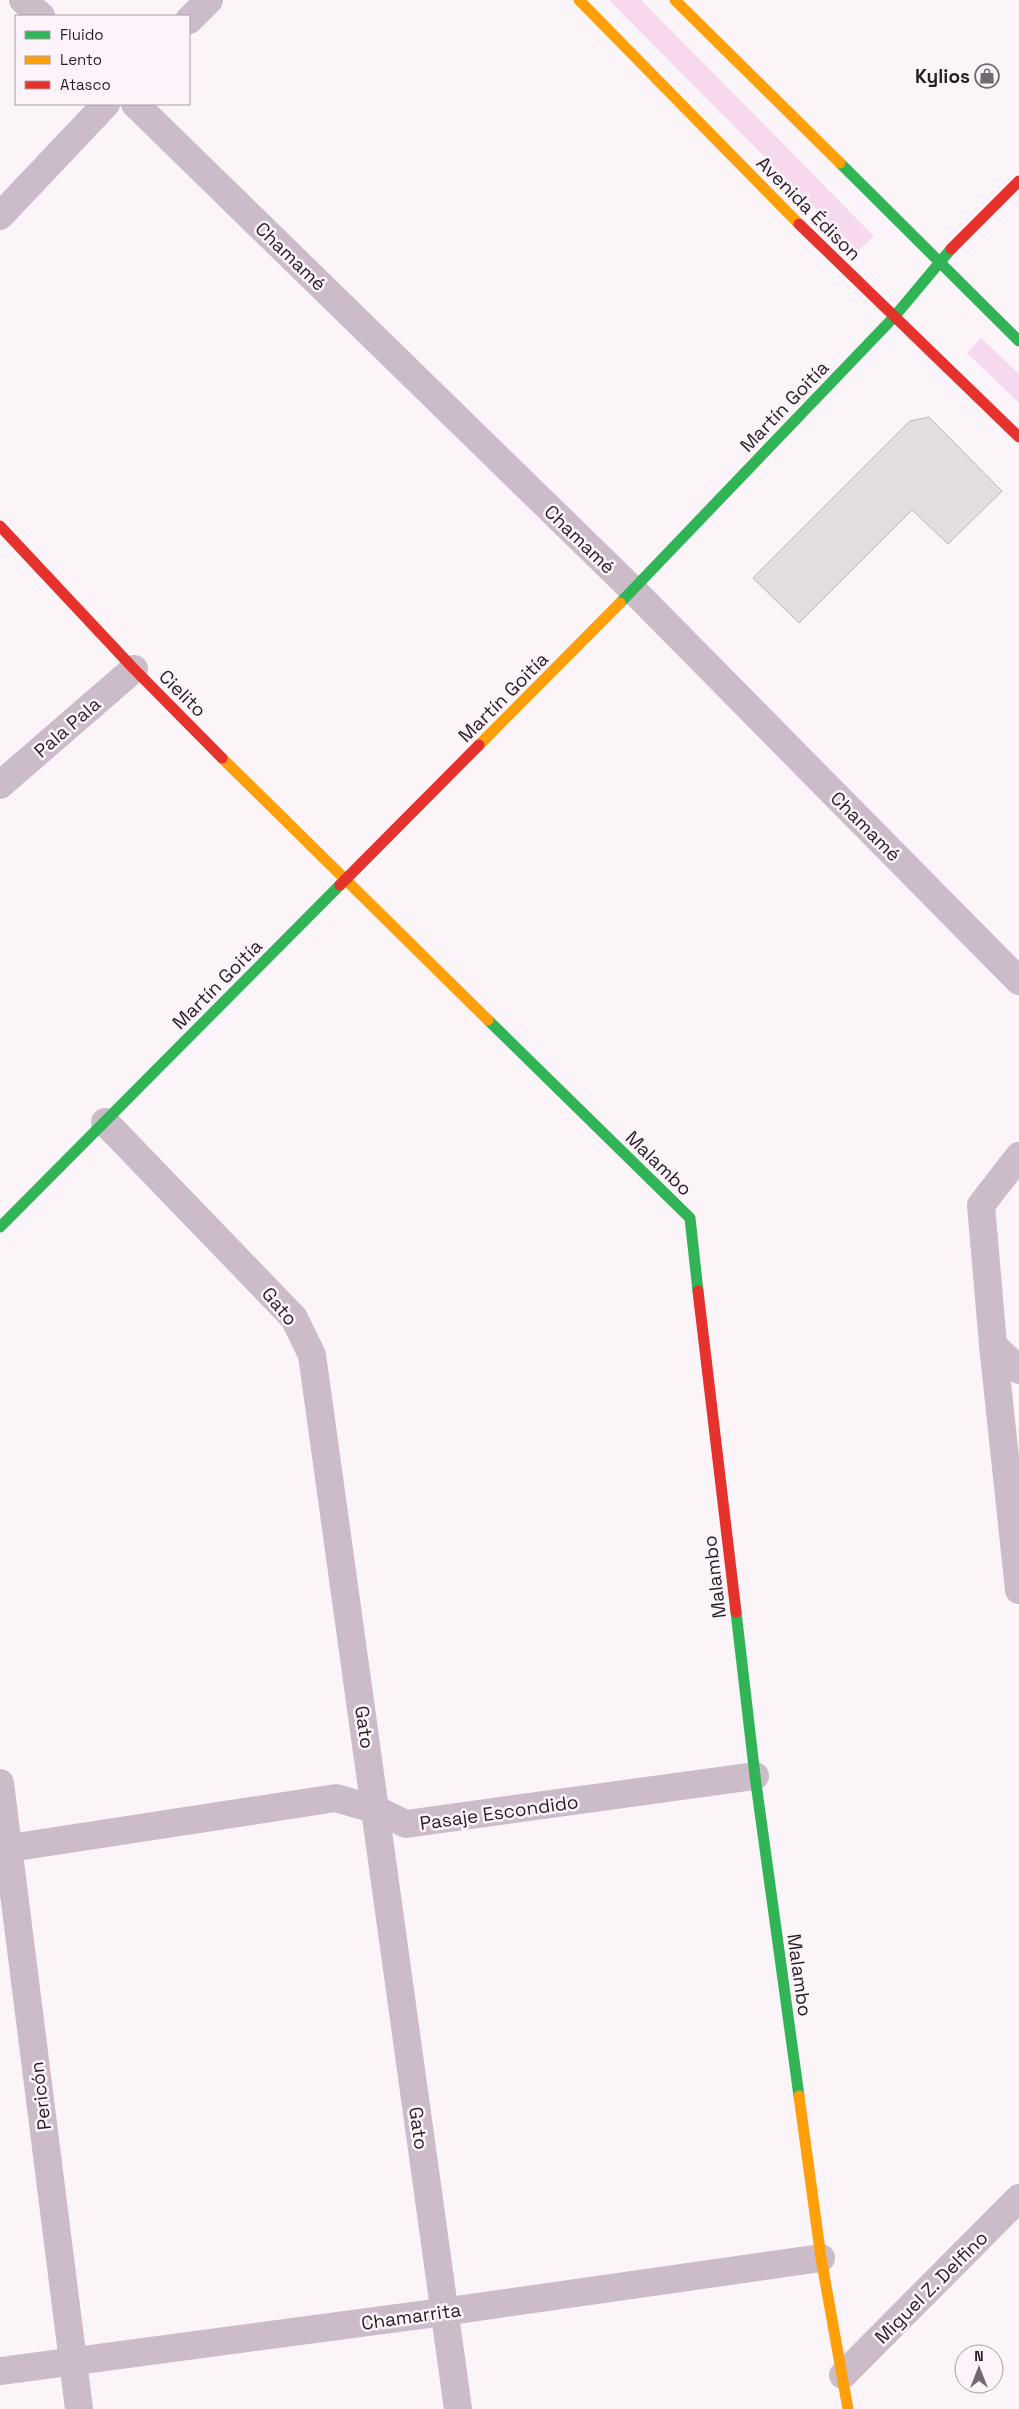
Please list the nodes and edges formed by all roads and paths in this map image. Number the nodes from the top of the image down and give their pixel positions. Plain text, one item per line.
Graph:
1 (23, 0) edge
2 (209, 0) edge
3 (579, 0) edge
4 (674, 0) edge
5 (40, 15) edge
6 (190, 19) edge
7 (105, 105) edge
8 (136, 105) edge
9 (1019, 180) edge
10 (0, 216) edge
11 (938, 262) junction
12 (894, 317) junction
13 (1019, 341) edge
14 (1019, 437) edge
15 (0, 526) edge
16 (633, 590) junction
17 (134, 669) junction
18 (0, 784) edge
19 (345, 881) junction
20 (1019, 981) edge
21 (105, 1122) junction
22 (1019, 1156) edge
23 (0, 1227) edge
24 (993, 1345) junction
25 (1019, 1370) edge
26 (1019, 1590) edge
27 (755, 1776) junction
28 (0, 1783) edge
29 (377, 1810) junction
30 (10, 1848) junction
31 (1019, 2198) edge
32 (820, 2258) junction
33 (443, 2312) junction
34 (71, 2360) junction
35 (0, 2371) edge
36 (842, 2375) junction
37 (79, 2409) edge
38 (458, 2409) edge
39 (848, 2409) edge

1 - 5 street
2 - 6 street
3 - 12 street, Avenida Édison
4 - 11 street
7 - 10 street
8 - 16 street, Chamamé
9 - 11 street, Martín Goitía
11 - 12 street, Martín Goitía
11 - 13 street
12 - 14 street, Avenida Édison
12 - 16 street, Martín Goitía
15 - 17 street, Cielito
16 - 19 street, Martín Goitía
16 - 20 street, Chamamé
17 - 18 street, Pala Pala
17 - 19 street, Cielito
19 - 21 street, Martín Goitía
19 - 27 street, Malambo
21 - 23 street, Martín Goitía
21 - 29 street, Gato
22 - 24 street
24 - 25 street
24 - 26 street
27 - 29 street, Pasaje Escondido
27 - 32 street, Malambo
28 - 30 street, Pericón
29 - 30 street, Pasaje Escondido
29 - 33 street, Gato
30 - 34 street, Pericón
31 - 36 street, Miguel Z. Delfino
32 - 33 street, Chamarrita
32 - 36 street, Malambo
33 - 34 street, Chamarrita
33 - 38 street, Gato
34 - 35 street, Chamarrita
34 - 37 street, Pericón
36 - 39 street, Malambo

